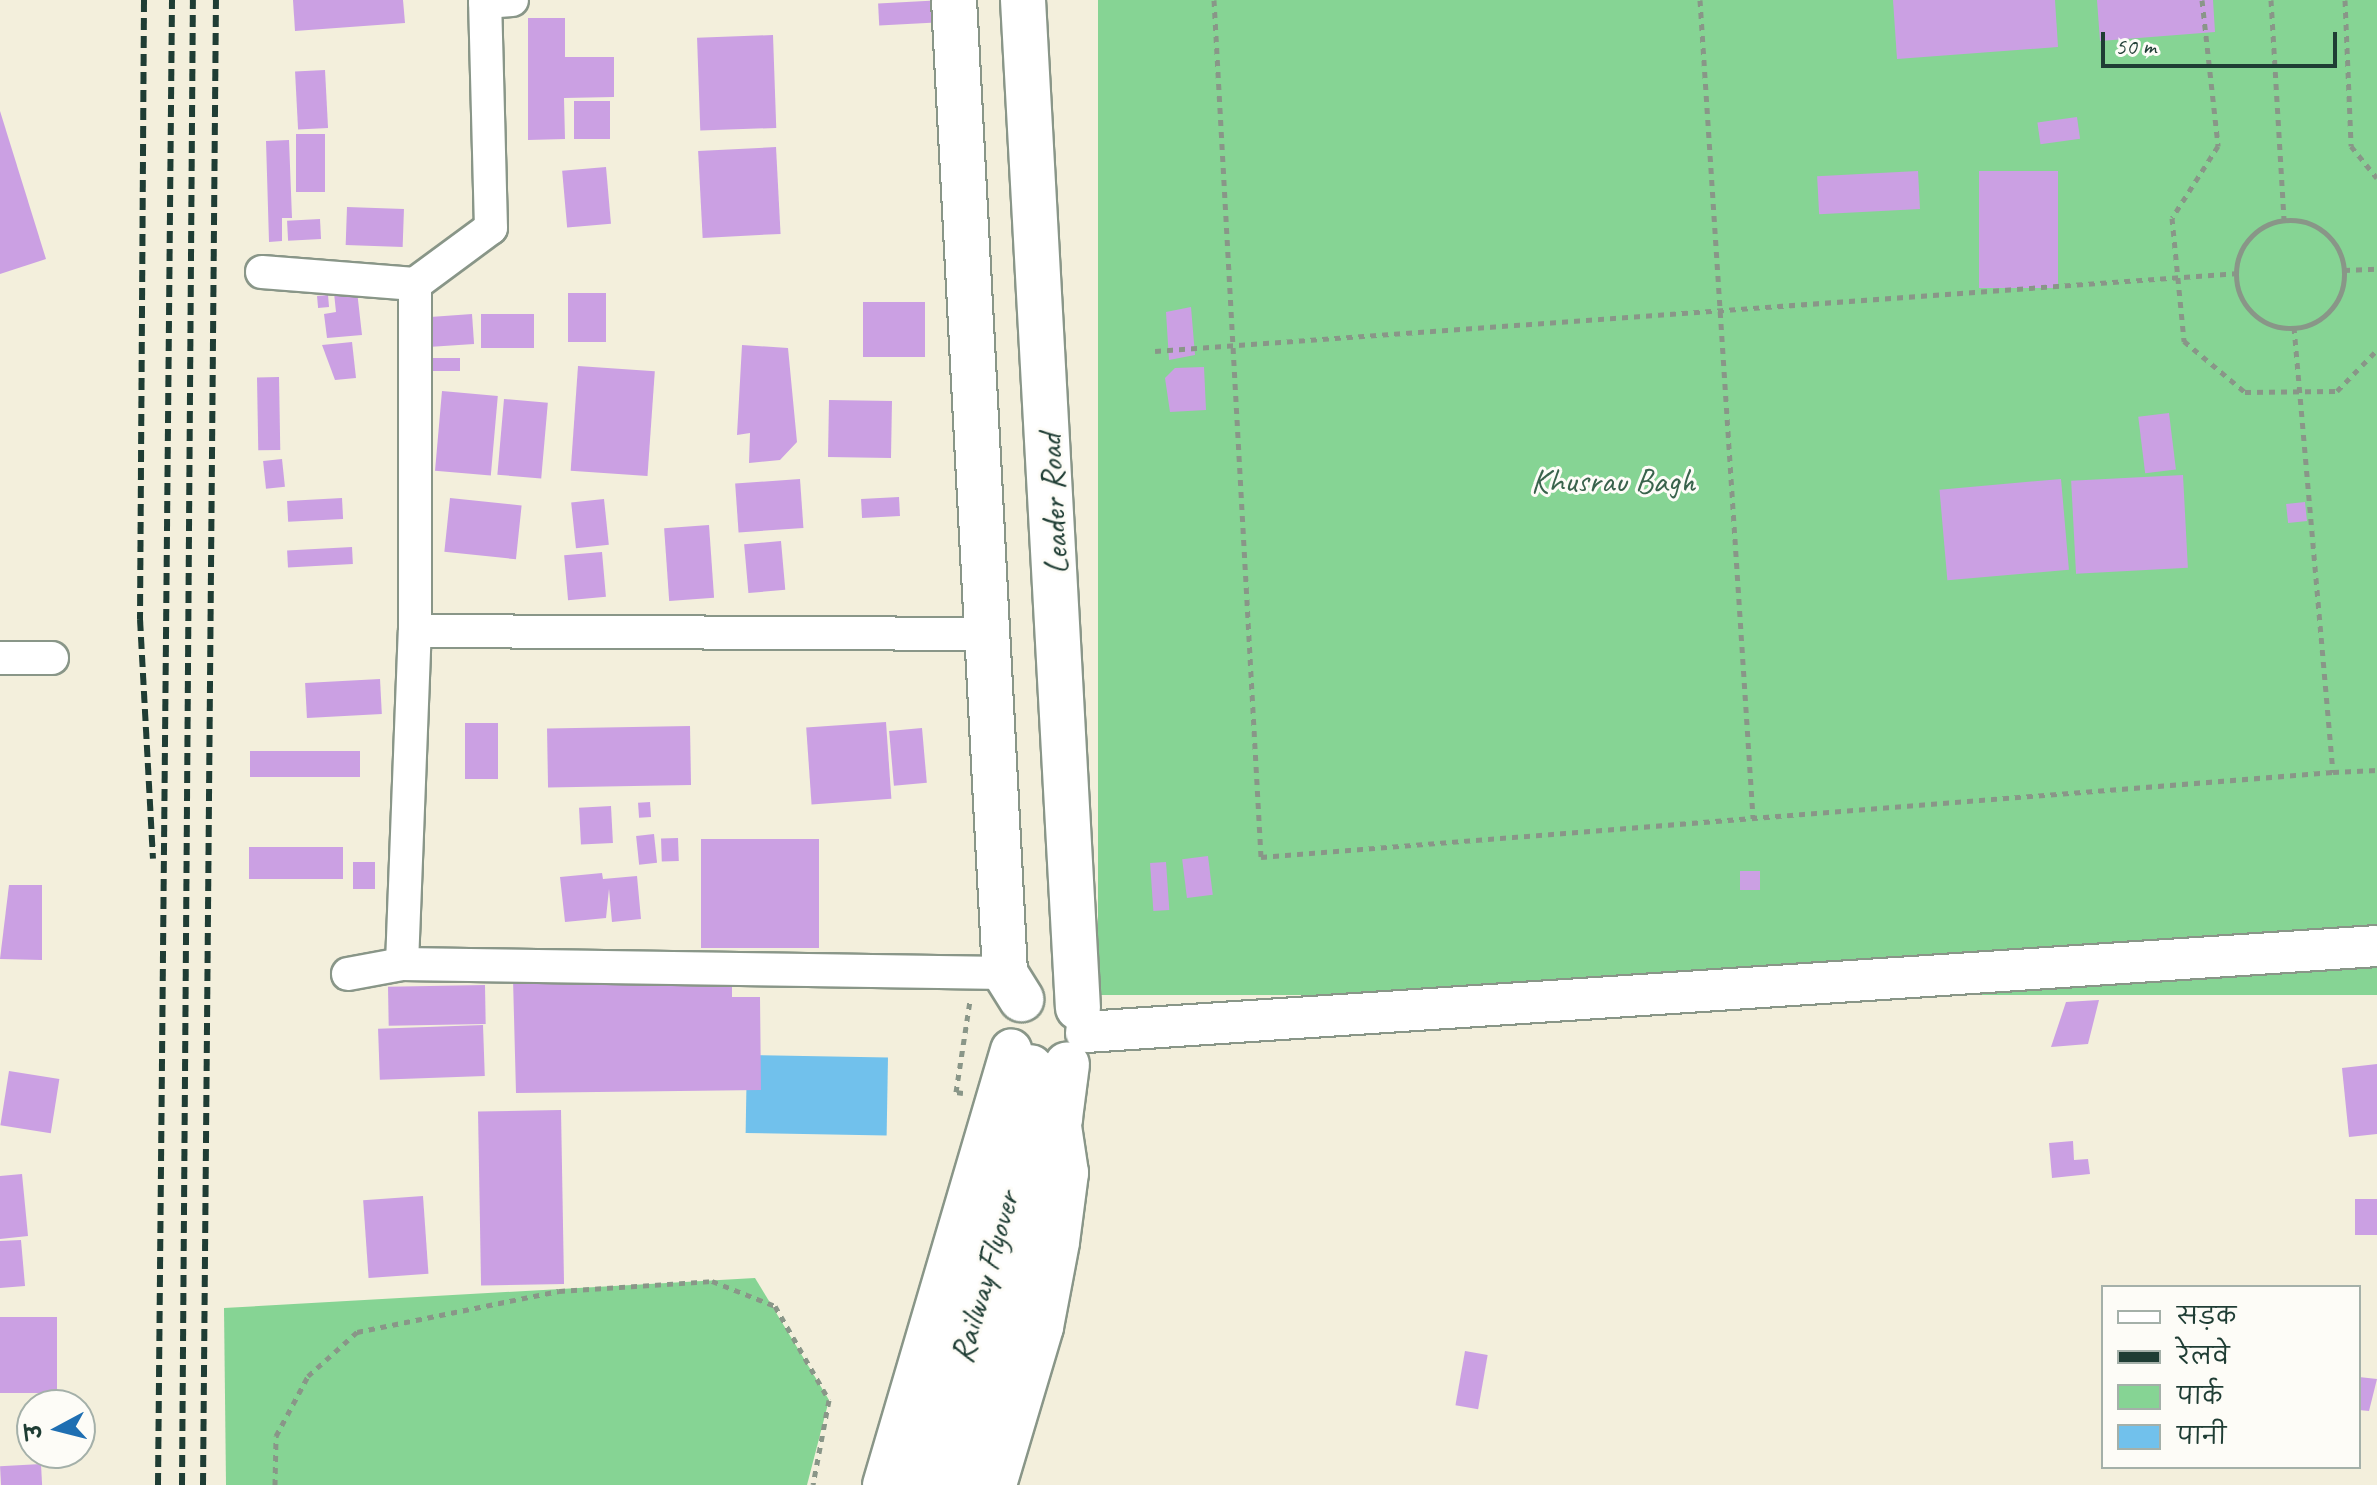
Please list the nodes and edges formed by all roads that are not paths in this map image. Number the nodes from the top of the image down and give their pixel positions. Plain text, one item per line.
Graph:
1 (512, 0) edge
2 (954, 0) edge
3 (1023, 0) edge
4 (262, 272) dead end
5 (415, 284) junction
6 (415, 631) junction
7 (988, 634) junction
8 (0, 658) edge
9 (52, 658) dead end
10 (2377, 946) edge
11 (402, 964) junction
12 (348, 974) dead end
13 (1013, 986) junction
14 (1055, 1044) junction
15 (1060, 1118) junction
16 (1021, 1201) junction
17 (883, 1485) edge
18 (923, 1485) edge
19 (964, 1485) edge
20 (996, 1485) edge

1 - 5 street
2 - 7 main road, Leader Road
3 - 14 main road, Leader Road
4 - 5 street
5 - 6 street
6 - 7 street
6 - 11 street
7 - 13 main road, Leader Road
8 - 9 street
10 - 14 street
11 - 12 street
11 - 13 street
13 - 14 main road
13 - 14 main road
14 - 15 main road, Railway Flyover
14 - 16 main road, Railway Flyover
14 - 17 street
15 - 16 main road, Railway Flyover
15 - 20 street
16 - 18 main road, Railway Flyover
16 - 19 main road, Railway Flyover

